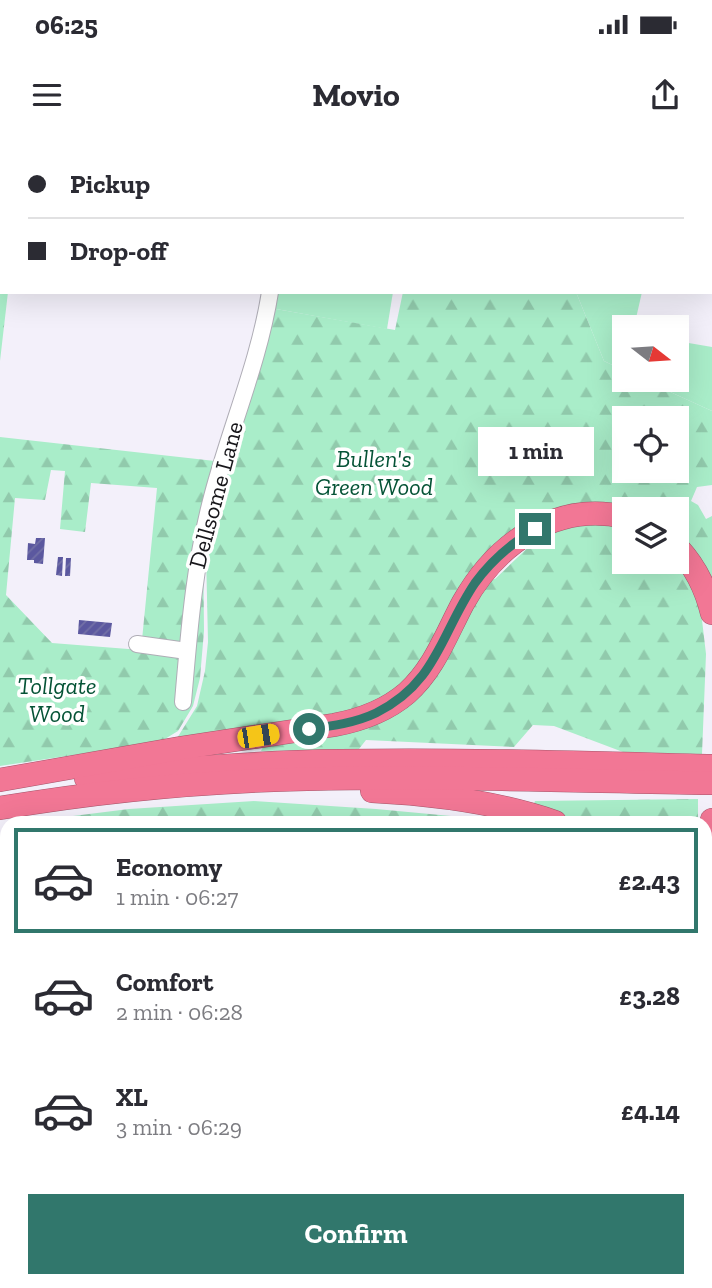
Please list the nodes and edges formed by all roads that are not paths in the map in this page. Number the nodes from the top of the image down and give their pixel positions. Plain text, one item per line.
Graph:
1 (271, 294) edge
2 (612, 514) edge
3 (689, 561) edge
4 (712, 613) edge
5 (137, 644) dead end
6 (187, 651) junction
7 (183, 702) dead end
8 (712, 766) edge
9 (0, 780) edge
10 (712, 783) edge
11 (202, 784) junction
12 (0, 790) edge
13 (0, 808) edge
14 (533, 816) edge

1 - 6 street, Dellsome Lane
2 - 9 highway
3 - 4 highway
5 - 6 street
6 - 7 street, Dellsome Lane
8 - 12 highway
10 - 11 highway
11 - 13 highway
11 - 14 highway

